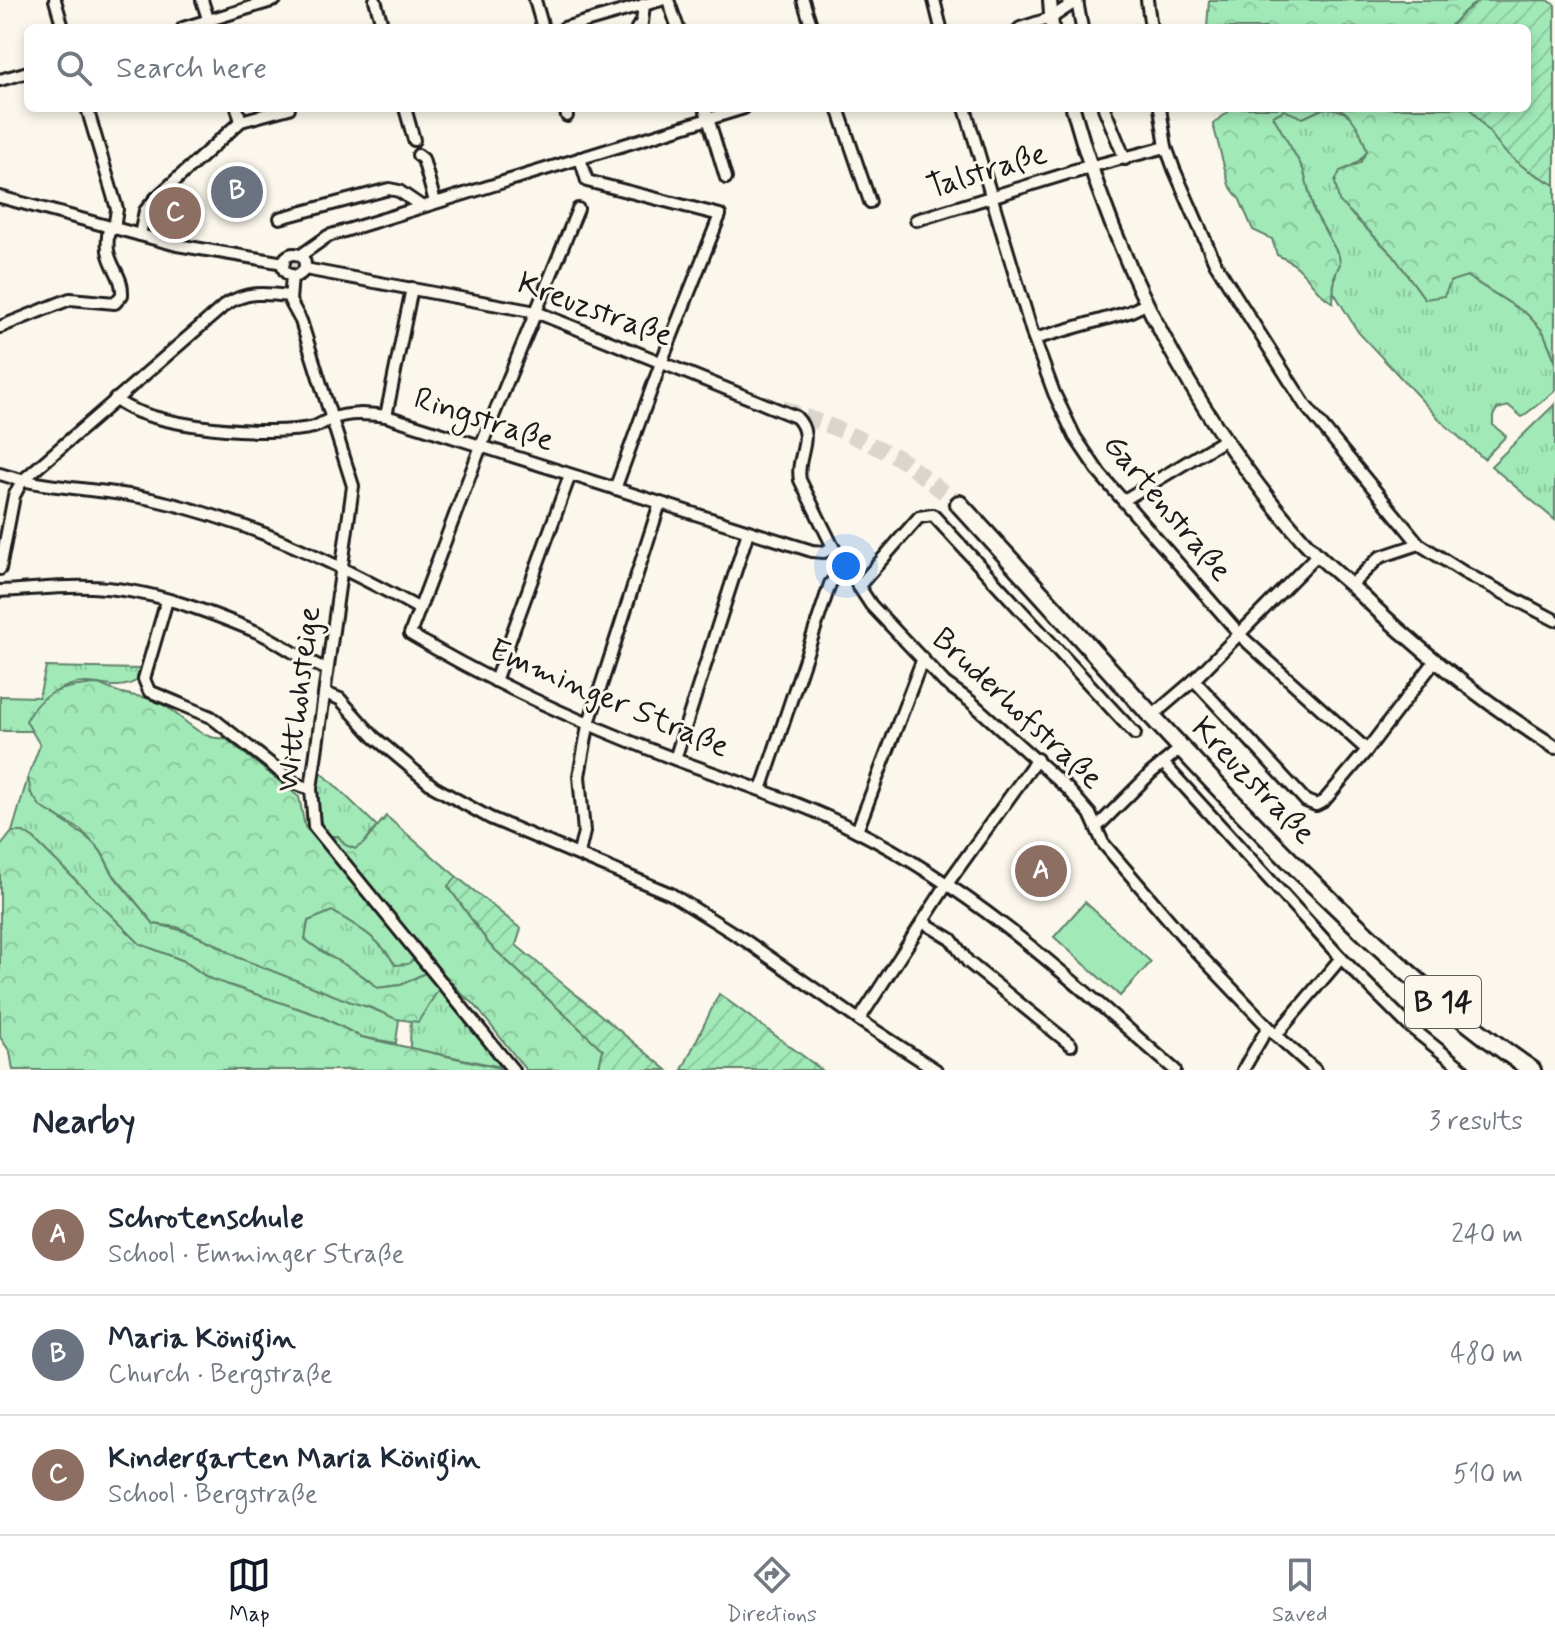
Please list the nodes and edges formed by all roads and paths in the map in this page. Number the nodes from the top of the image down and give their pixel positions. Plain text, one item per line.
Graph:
1 (55, 0) edge
2 (202, 0) edge
3 (275, 0) edge
4 (375, 0) edge
5 (535, 0) edge
6 (661, 0) edge
7 (668, 0) edge
8 (803, 0) edge
9 (934, 0) edge
10 (1050, 0) edge
11 (1078, 0) edge
12 (1147, 0) edge
13 (644, 4) junction
14 (1051, 23) edge
15 (62, 24) edge
16 (210, 24) edge
17 (382, 24) edge
18 (542, 24) edge
19 (577, 24) edge
20 (641, 24) edge
21 (677, 24) edge
22 (811, 24) edge
23 (940, 24) edge
24 (1081, 24) edge
25 (1150, 24) edge
26 (24, 73) edge
27 (0, 80) edge
28 (88, 112) edge
29 (238, 112) edge
30 (274, 112) edge
31 (406, 112) edge
32 (839, 112) edge
33 (966, 112) edge
34 (1074, 112) edge
35 (1106, 112) edge
36 (1161, 112) edge
37 (706, 113) edge
38 (241, 121) junction
39 (414, 140) dead end
40 (1166, 147) junction
41 (418, 155) dead end
42 (580, 158) junction
43 (1125, 159) junction
44 (1089, 167) junction
45 (1072, 172) joint
46 (726, 178) dead end
47 (992, 196) junction
48 (0, 197) edge
49 (435, 202) junction
50 (870, 202) dead end
51 (421, 206) junction
52 (578, 209) dead end
53 (280, 218) dead end
54 (916, 220) dead end
55 (111, 228) junction
56 (140, 235) junction
57 (301, 255) junction
58 (284, 263) junction
59 (305, 269) junction
60 (292, 275) junction
61 (412, 288) junction
62 (290, 296) junction
63 (1146, 304) junction
64 (536, 312) junction
65 (0, 327) edge
66 (1034, 339) junction
67 (661, 363) junction
68 (115, 399) junction
69 (386, 416) junction
70 (331, 419) junction
71 (805, 431) joint
72 (1224, 440) junction
73 (481, 446) junction
74 (0, 474) edge
75 (570, 475) junction
76 (22, 481) junction
77 (615, 489) junction
78 (1124, 500) junction
79 (660, 503) junction
80 (959, 504) tunnel mouth
81 (748, 532) junction
82 (1419, 544) junction
83 (833, 547) junction
84 (1317, 555) junction
85 (341, 566) junction
86 (0, 569) edge
87 (848, 570) junction
88 (1351, 585) junction
89 (858, 587) junction
90 (0, 591) edge
91 (167, 600) junction
92 (418, 608) junction
93 (1555, 620) edge
94 (1239, 633) junction
95 (923, 658) junction
96 (1435, 661) junction
97 (327, 669) junction
98 (1194, 680) junction
99 (495, 681) junction
100 (325, 693) junction
101 (1152, 716) junction
102 (588, 726) junction
103 (1135, 734) dead end
104 (1555, 747) edge
105 (1181, 748) junction
106 (1367, 750) junction
107 (675, 759) junction
108 (1037, 759) junction
109 (1163, 763) junction
110 (311, 789) junction
111 (761, 790) junction
112 (1097, 827) junction
113 (857, 831) junction
114 (579, 853) junction
115 (947, 884) junction
116 (923, 922) junction
117 (1341, 958) junction
118 (859, 1020) junction
119 (1272, 1031) junction
120 (1071, 1045) dead end
121 (513, 1070) edge
122 (936, 1070) edge
123 (1175, 1070) edge
124 (1243, 1070) edge
125 (1315, 1070) edge
126 (1464, 1070) edge
127 (1532, 1070) edge

1 - 15 street
2 - 16 street
3 - 16 street
4 - 17 street
5 - 18 street
6 - 13 street
7 - 21 street
8 - 22 street
9 - 23 street
10 - 14 street
11 - 14 street
11 - 24 street
12 - 25 street
13 - 19 street
13 - 20 street
26 - 27 street
28 - 55 street
29 - 38 street
30 - 38 street
31 - 39 street
32 - 50 street
33 - 47 street, Gartenstraße
34 - 44 street
35 - 43 street
36 - 40 street
37 - 42 street
37 - 46 street
38 - 56 street
40 - 43 street, Talstraße
40 - 82 street
41 - 49 street
42 - 49 street
42 - 67 street
43 - 44 street, Talstraße
44 - 45 street, Talstraße
44 - 63 street
45 - 47 street, Talstraße
47 - 54 street, Talstraße
47 - 66 street, Gartenstraße
48 - 55 street
49 - 51 street
51 - 53 street
51 - 57 street
52 - 64 street
55 - 56 street
55 - 65 street
56 - 58 street
57 - 58 street
57 - 59 street
58 - 60 street
59 - 60 street
59 - 61 street, Kreuzstraße
60 - 62 street, Witthohsteige
61 - 64 street, Kreuzstraße
61 - 69 street
62 - 68 street
62 - 70 street, Witthohsteige
63 - 66 street
63 - 72 street
64 - 67 street, Kreuzstraße
64 - 73 street
66 - 78 street, Gartenstraße
67 - 71 street, Kreuzstraße
67 - 77 street
68 - 70 street, Ringstraße
68 - 76 street
69 - 70 street, Ringstraße
69 - 73 street, Ringstraße
70 - 85 street, Witthohsteige
71 - 83 street, Bruderhofstraße
72 - 78 street
72 - 84 street
73 - 75 street, Ringstraße
73 - 92 street
74 - 76 street
75 - 77 street, Ringstraße
75 - 99 street
76 - 85 street
76 - 86 street
77 - 79 street, Ringstraße
78 - 94 street, Gartenstraße
79 - 81 street, Ringstraße
79 - 102 street
80 - 101 main road, Kreuzstraße / B 14
81 - 83 street, Ringstraße
81 - 107 street
82 - 88 street
82 - 93 street
83 - 87 street, Bruderhofstraße
84 - 88 street
84 - 94 street
85 - 92 street
85 - 97 street, Witthohsteige
87 - 89 street, Bruderhofstraße
87 - 111 street
88 - 96 street
89 - 95 street, Bruderhofstraße
89 - 103 street
90 - 91 street
91 - 97 street
91 - 110 street
92 - 99 street, Emminger Straße
94 - 98 street
94 - 106 street, Gartenstraße
95 - 108 street, Bruderhofstraße
95 - 113 street
96 - 104 street
96 - 106 street
97 - 100 street, Witthohsteige
98 - 101 street
98 - 106 street
99 - 102 street, Emminger Straße
100 - 110 street, Witthohsteige
100 - 114 street
101 - 105 main road, Kreuzstraße / B 14
102 - 107 street, Emminger Straße
102 - 114 street
105 - 109 street
105 - 127 main road, Kreuzstraße / B 14
107 - 111 street, Emminger Straße
108 - 112 street, Bruderhofstraße
108 - 115 street
109 - 112 street
109 - 117 street
110 - 121 street, Witthohsteige
111 - 113 street, Emminger Straße
112 - 119 street, Bruderhofstraße
113 - 115 street, Emminger Straße
114 - 118 street
115 - 116 street
115 - 123 street, Emminger Straße
116 - 118 street
116 - 120 street
117 - 119 street
117 - 126 street
118 - 122 street
119 - 124 street
119 - 125 street, Bruderhofstraße

